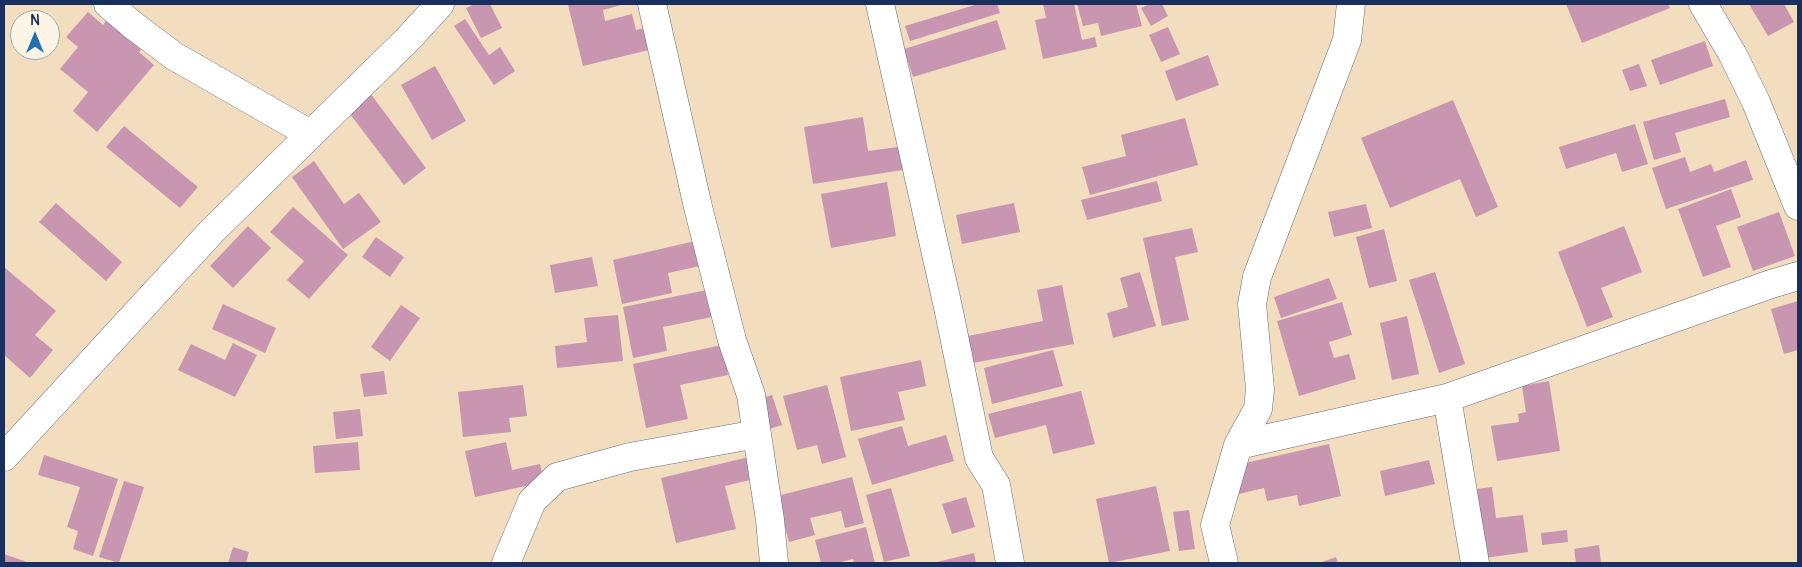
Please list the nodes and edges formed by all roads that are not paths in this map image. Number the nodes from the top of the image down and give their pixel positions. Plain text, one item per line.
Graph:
1 (108, 4) edge
2 (440, 4) edge
3 (652, 4) edge
4 (880, 4) edge
5 (1352, 4) edge
6 (1703, 4) edge
7 (310, 134) junction
8 (1798, 206) edge
9 (1798, 276) edge
10 (1447, 398) junction
11 (757, 434) junction
12 (1238, 445) junction
13 (4, 457) edge
14 (506, 563) edge
15 (774, 563) edge
16 (1010, 563) edge
17 (1224, 563) edge
18 (1475, 563) edge

1 - 7 street
2 - 7 street
3 - 11 street
4 - 16 street
5 - 12 street
6 - 8 street
7 - 13 street
9 - 10 street
10 - 12 street
10 - 18 street
11 - 14 street
11 - 15 street
12 - 17 street

